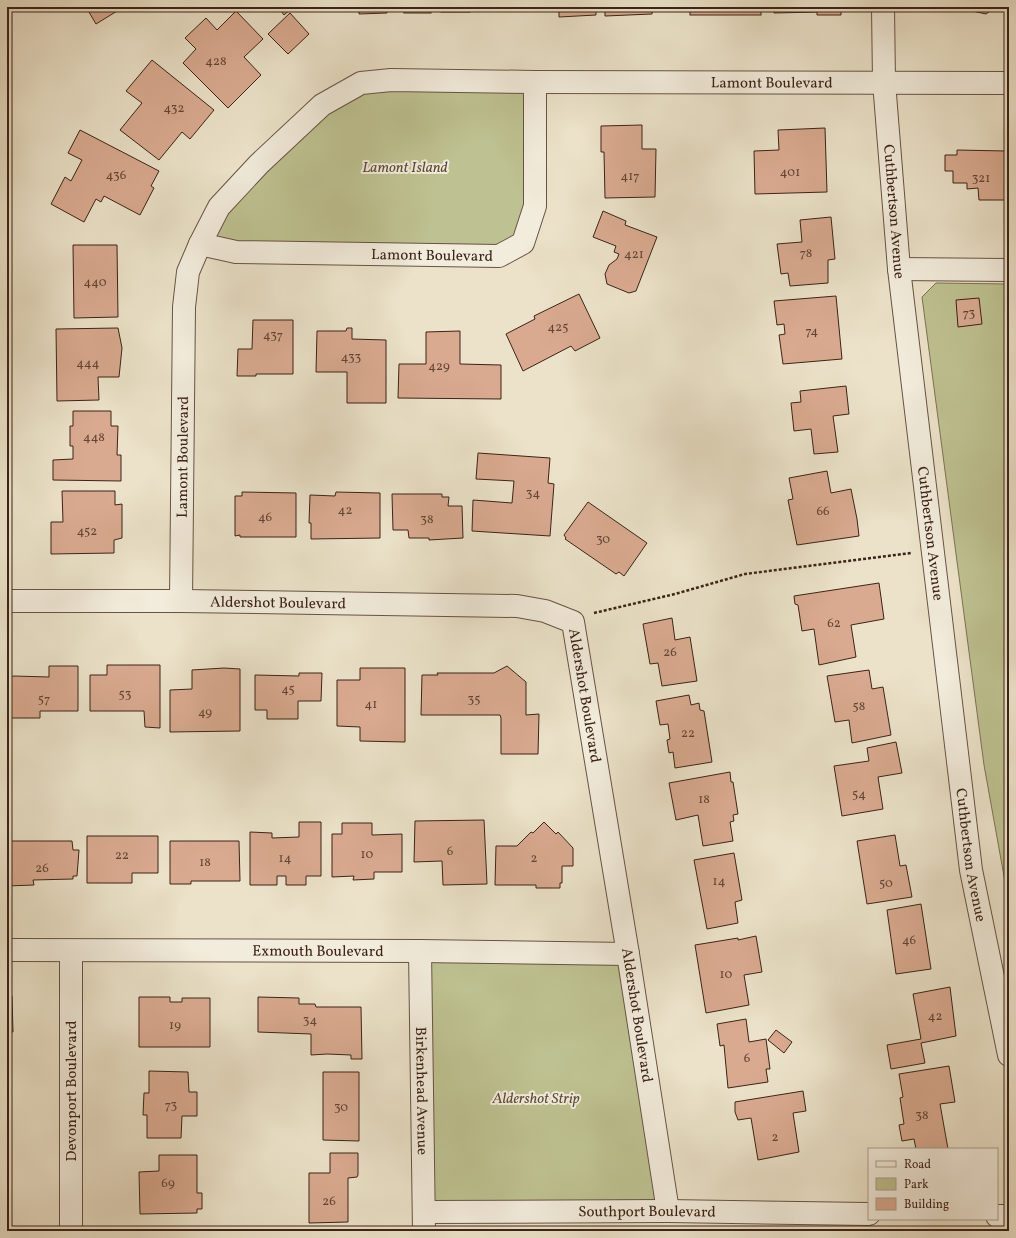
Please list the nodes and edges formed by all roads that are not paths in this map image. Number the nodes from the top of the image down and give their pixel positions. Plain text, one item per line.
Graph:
1 (883, 7) edge
2 (534, 82) junction
3 (884, 82) junction
4 (1009, 83) edge
5 (200, 244) junction
6 (899, 269) junction
7 (1009, 270) edge
8 (7, 601) edge
9 (181, 601) junction
10 (7, 950) edge
11 (72, 951) junction
12 (420, 951) junction
13 (628, 954) junction
14 (1009, 1055) edge
15 (668, 1211) junction
16 (868, 1214) edge
17 (998, 1216) edge
18 (1009, 1216) edge
19 (424, 1222) edge
20 (71, 1231) edge

1 - 3 street, Cuthbertson Avenue
2 - 3 street, Lamont Boulevard
2 - 5 street, Lamont Boulevard
2 - 5 street, Lamont Boulevard
3 - 4 street, Lamont Boulevard
3 - 6 street, Cuthbertson Avenue
5 - 9 street, Lamont Boulevard
6 - 7 street
6 - 14 street, Cuthbertson Avenue
8 - 9 street, Aldershot Boulevard
9 - 13 street, Aldershot Boulevard
10 - 11 street, Exmouth Boulevard
11 - 12 street, Exmouth Boulevard
11 - 20 street, Devonport Boulevard
12 - 13 street, Exmouth Boulevard
12 - 19 street, Birkenhead Avenue
13 - 15 street, Aldershot Boulevard
15 - 16 street, Southport Boulevard
15 - 19 street, Southport Boulevard
17 - 18 street

